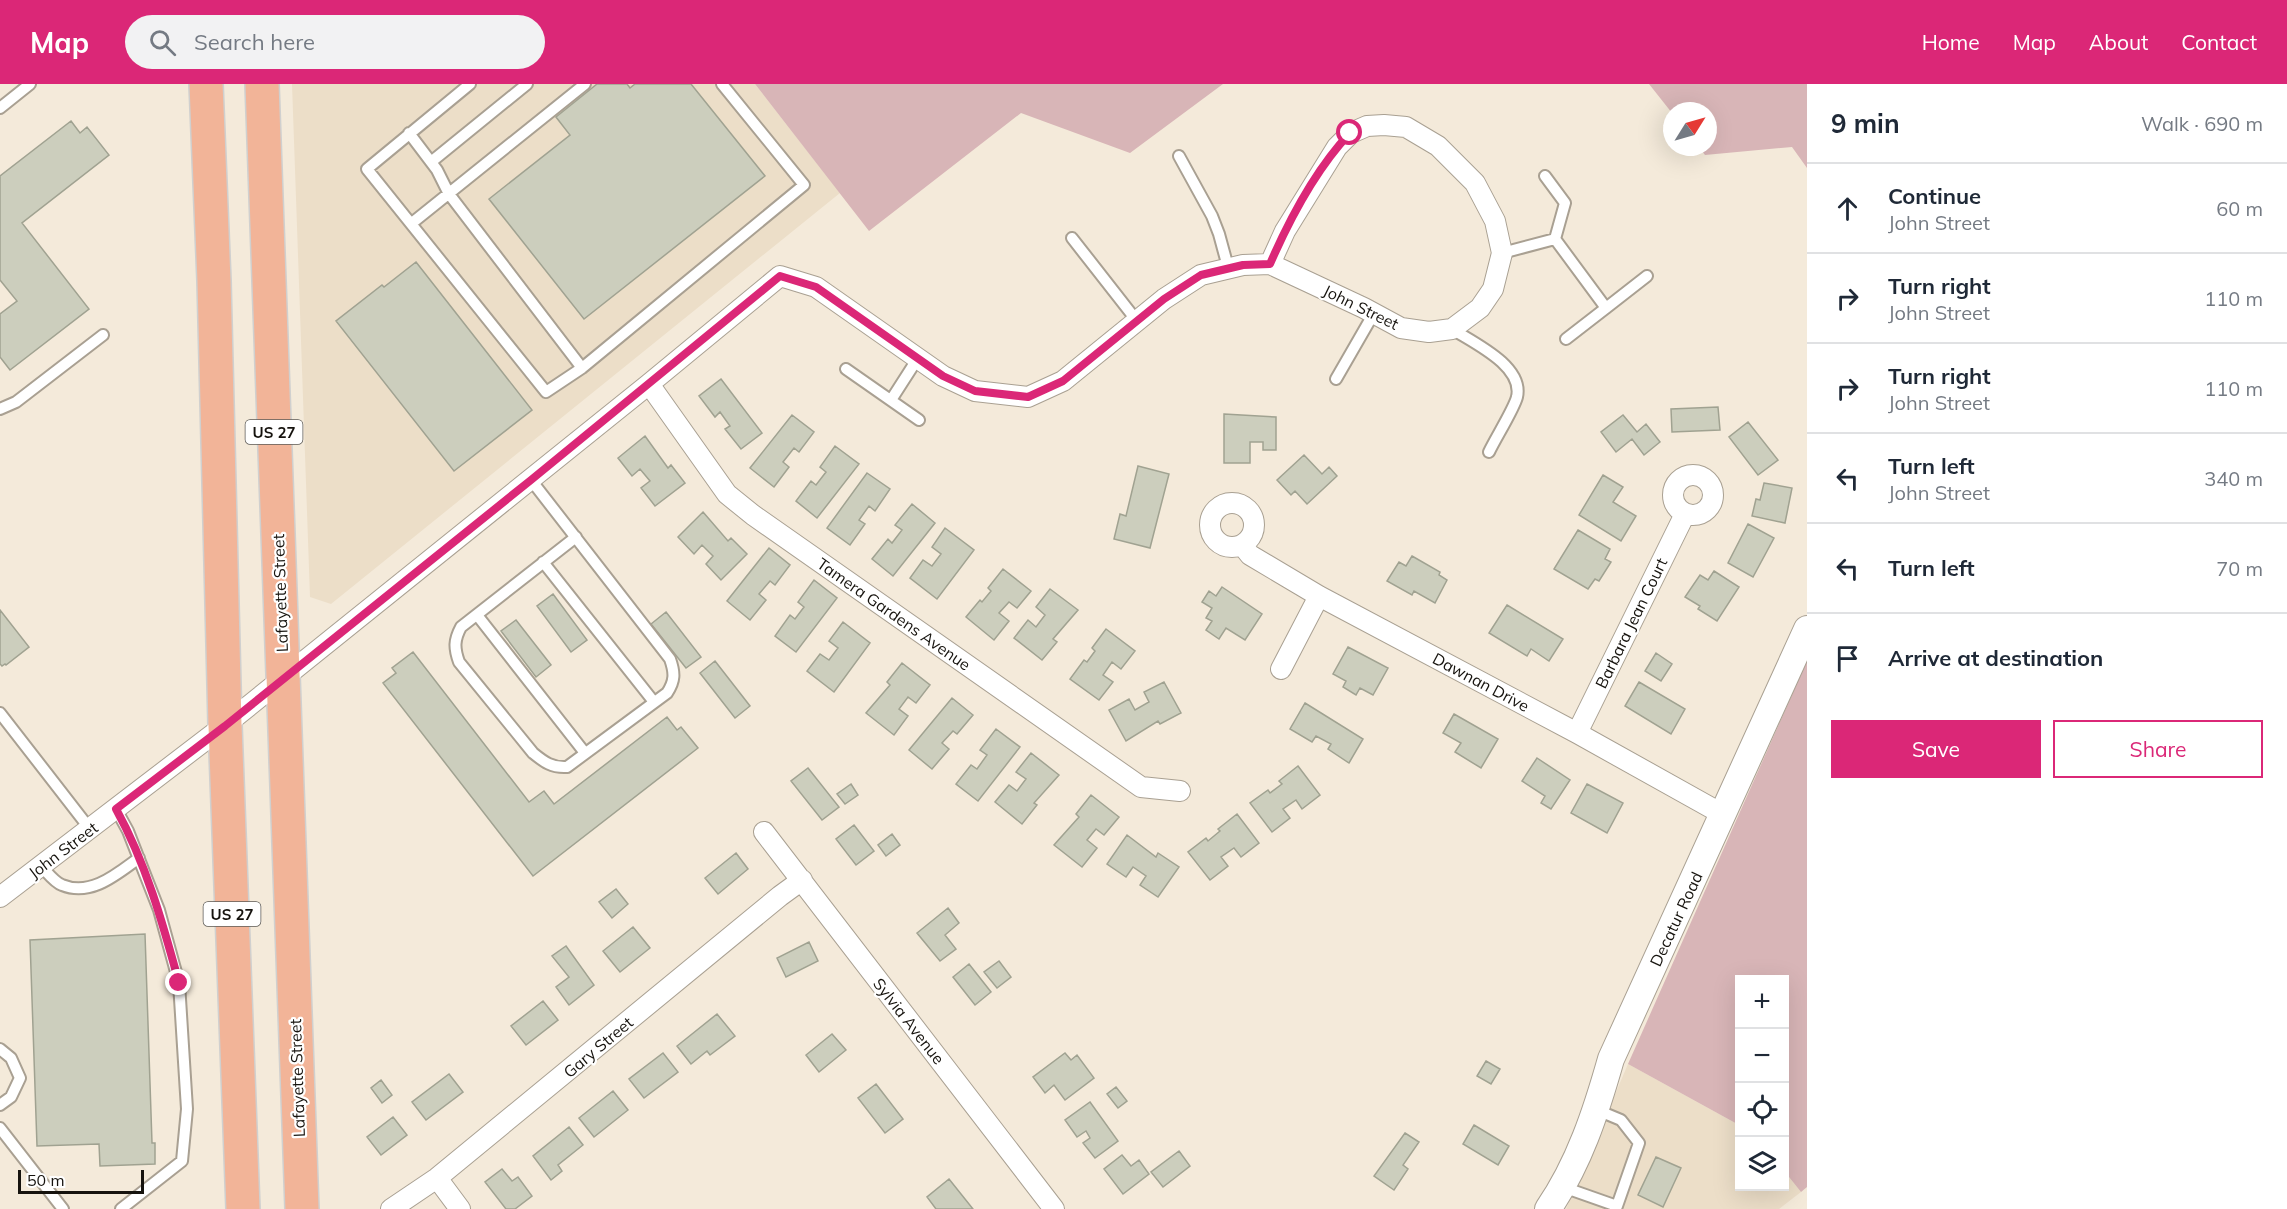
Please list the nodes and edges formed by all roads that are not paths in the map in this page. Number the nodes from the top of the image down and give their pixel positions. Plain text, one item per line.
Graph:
1 (30, 84) edge
2 (206, 84) edge
3 (262, 84) edge
4 (470, 84) edge
5 (527, 84) edge
6 (585, 84) edge
7 (722, 84) edge
8 (0, 108) edge
9 (409, 133) junction
10 (1179, 156) dead end
11 (431, 162) junction
12 (1545, 176) dead end
13 (449, 194) junction
14 (412, 223) junction
15 (1072, 238) dead end
16 (1555, 239) junction
17 (1502, 253) junction
18 (1270, 264) junction
19 (1228, 267) junction
20 (1647, 276) dead end
21 (1605, 308) junction
22 (1374, 313) junction
23 (1137, 321) junction
24 (1452, 329) junction
25 (103, 335) dead end
26 (1566, 339) dead end
27 (918, 358) junction
28 (582, 368) junction
29 (846, 369) dead end
30 (1336, 378) dead end
31 (650, 384) junction
32 (891, 400) junction
33 (0, 410) edge
34 (919, 420) dead end
35 (1489, 452) dead end
36 (531, 480) junction
37 (1685, 514) dead end
38 (576, 537) junction
39 (1242, 545) dead end
40 (543, 562) junction
41 (1319, 596) junction
42 (477, 615) junction
43 (1807, 629) edge
44 (1281, 669) dead end
45 (283, 677) junction
46 (654, 702) junction
47 (0, 713) edge
48 (225, 726) junction
49 (1577, 733) junction
50 (585, 753) junction
51 (1180, 791) dead end
52 (116, 809) junction
53 (1724, 815) junction
54 (90, 829) junction
55 (764, 832) dead end
56 (138, 858) junction
57 (41, 866) junction
58 (802, 880) junction
59 (0, 897) edge
60 (0, 1049) edge
61 (0, 1105) edge
62 (1597, 1110) junction
63 (0, 1128) edge
64 (437, 1178) junction
65 (1563, 1187) junction
66 (1618, 1208) edge
67 (63, 1209) edge
68 (121, 1209) edge
69 (243, 1209) edge
70 (302, 1209) edge
71 (391, 1209) edge
72 (460, 1209) edge
73 (1054, 1209) edge
74 (1548, 1209) edge

1 - 8 lane
2 - 48 highway, US 27
3 - 45 highway, Lafayette Street / US 27
4 - 9 lane
5 - 11 lane
6 - 13 lane
7 - 28 lane
9 - 11 lane
9 - 14 lane
10 - 19 lane
11 - 13 lane
12 - 16 lane
13 - 14 lane
13 - 28 lane
14 - 28 lane
15 - 23 lane
16 - 17 lane
16 - 21 lane
17 - 18 street
17 - 24 street
18 - 19 street, John Street
18 - 22 street, John Street
19 - 23 street, John Street
20 - 21 lane
21 - 26 lane
22 - 24 street, John Street
22 - 30 lane
23 - 27 street, John Street
24 - 35 lane
25 - 33 lane
27 - 31 street, John Street
27 - 32 lane
29 - 32 lane
31 - 36 street, John Street
31 - 51 street, Tamera Gardens Avenue
32 - 34 lane
36 - 38 lane
36 - 45 street, John Street
37 - 49 street, Barbara Jean Court
38 - 40 lane
38 - 46 lane
39 - 41 street, Dawnan Drive
40 - 42 lane
40 - 46 lane
41 - 44 street
41 - 49 street, Dawnan Drive
42 - 50 lane
42 - 50 lane
43 - 53 street, Decatur Road
45 - 48 street, John Street
45 - 70 highway, Lafayette Street / US 27
46 - 50 lane
47 - 54 lane
48 - 52 street, John Street
48 - 69 highway, US 27
49 - 53 street, Dawnan Drive
52 - 54 street, John Street
52 - 56 lane
53 - 62 street, Decatur Road
54 - 57 street, John Street
55 - 58 street, Sylvia Avenue
56 - 57 lane
56 - 68 lane
57 - 59 street, John Street
58 - 64 street, Gary Street
58 - 73 street, Sylvia Avenue
60 - 61 lane
62 - 65 street, Decatur Road
62 - 66 lane
63 - 67 lane
64 - 71 street, Gary Street
64 - 72 street
65 - 66 lane
65 - 74 street, Decatur Road

